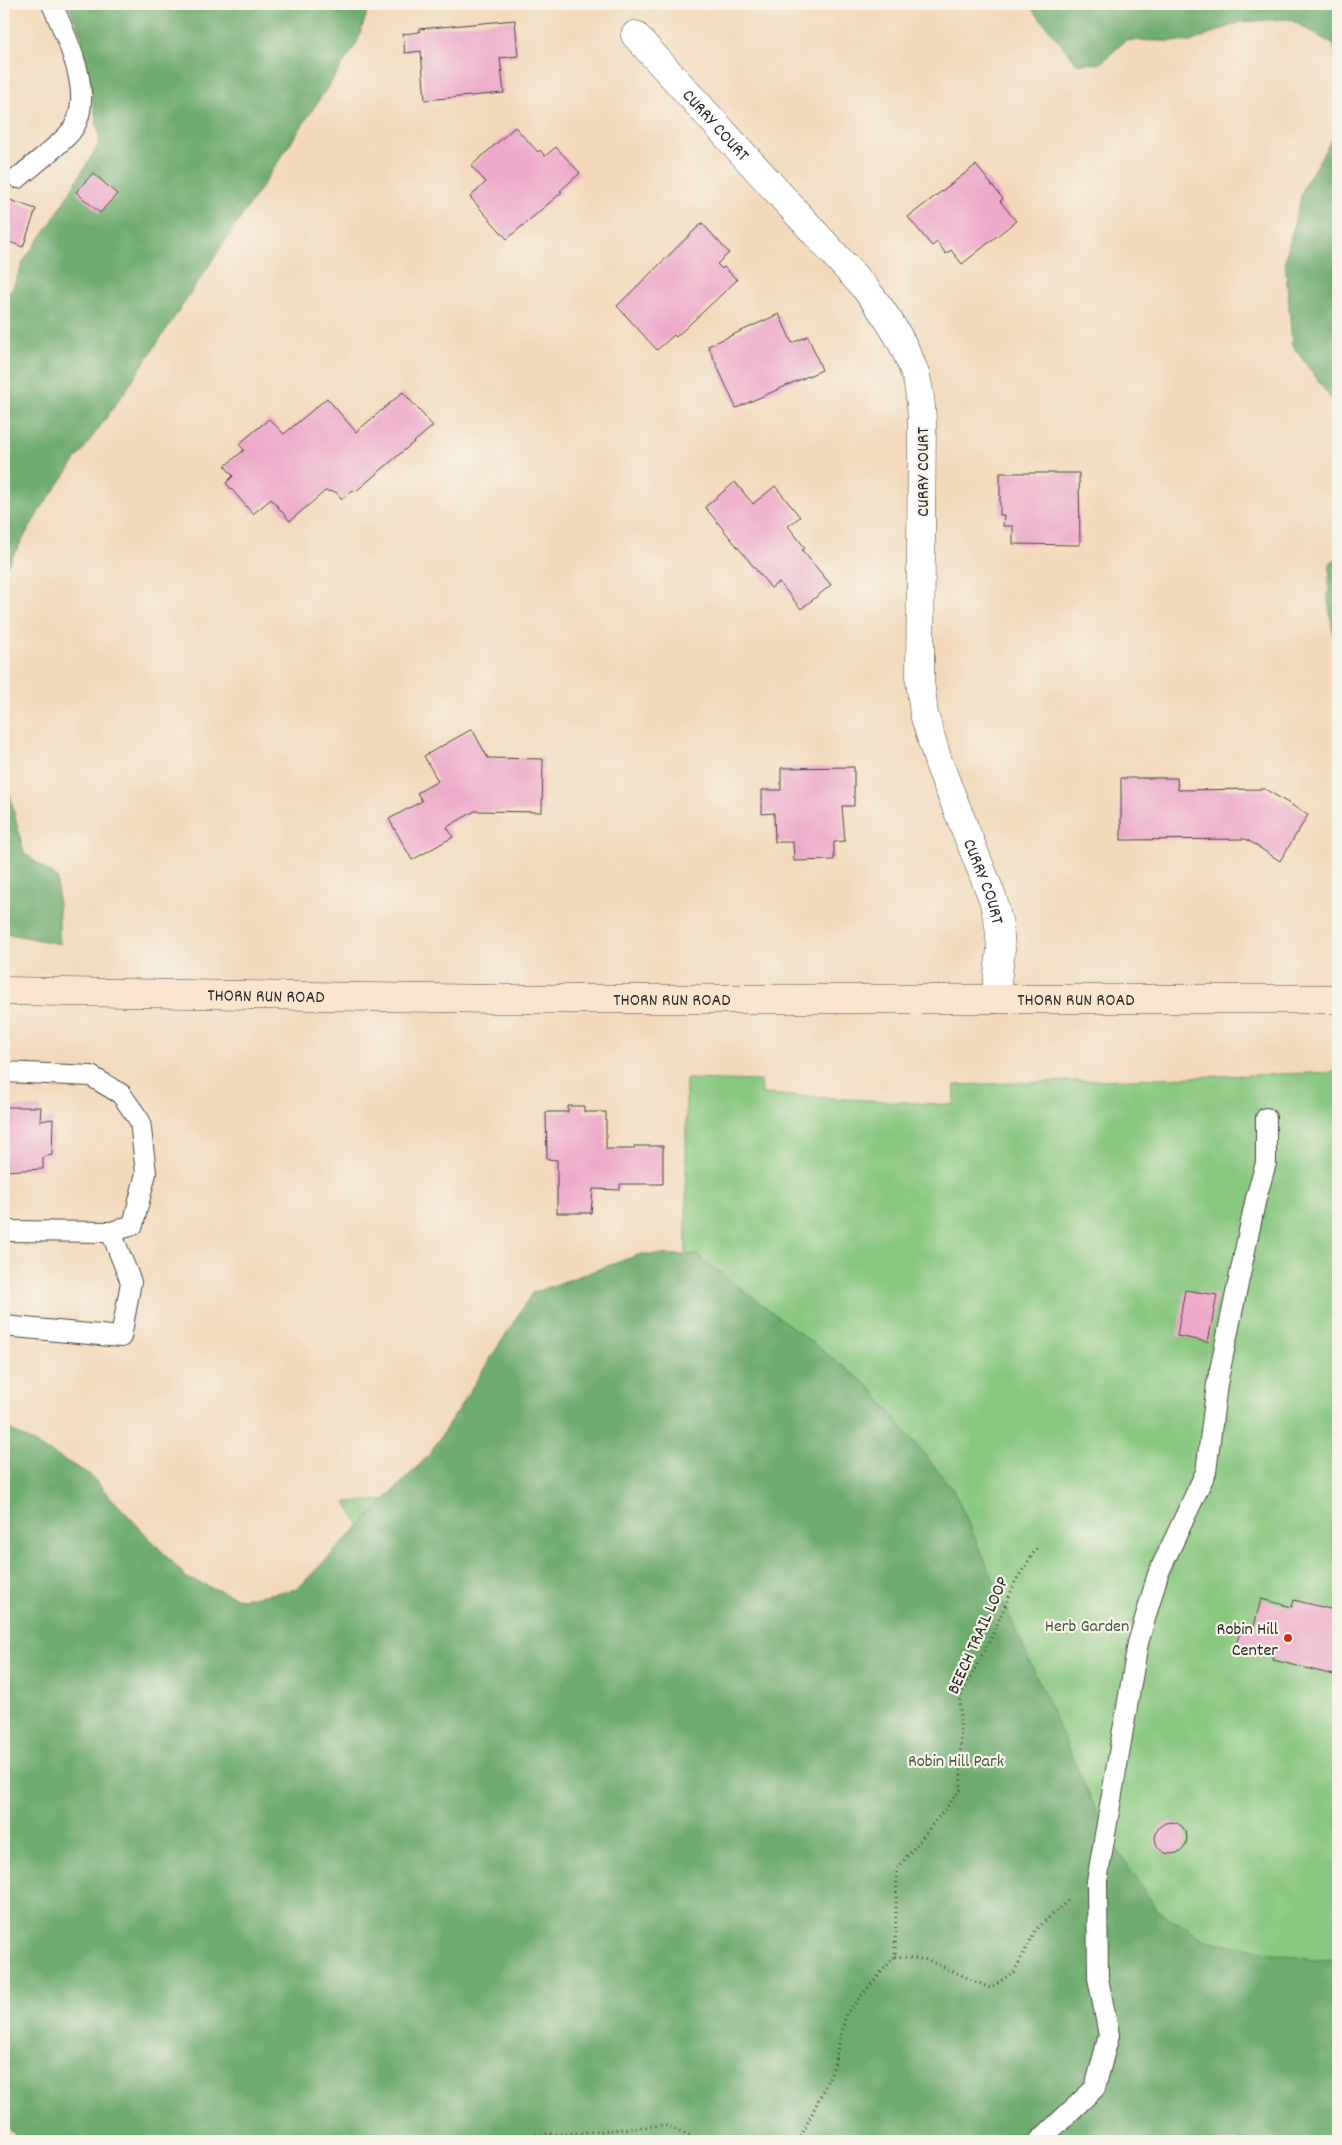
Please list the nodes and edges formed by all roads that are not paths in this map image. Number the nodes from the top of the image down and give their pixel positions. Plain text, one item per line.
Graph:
1 (52, 4) edge
2 (635, 34) dead end
3 (18, 178) dead end
4 (4, 991) edge
5 (1338, 999) edge
6 (995, 1000) junction
7 (4, 1072) edge
8 (1266, 1118) dead end
9 (4, 1231) edge
10 (111, 1232) junction
11 (4, 1326) edge
12 (1039, 2141) edge

1 - 3 lane
2 - 6 street, CURRY COURT
4 - 6 street, THORN RUN ROAD
5 - 6 street, THORN RUN ROAD
7 - 10 lane
8 - 12 lane
9 - 10 lane
10 - 11 lane

